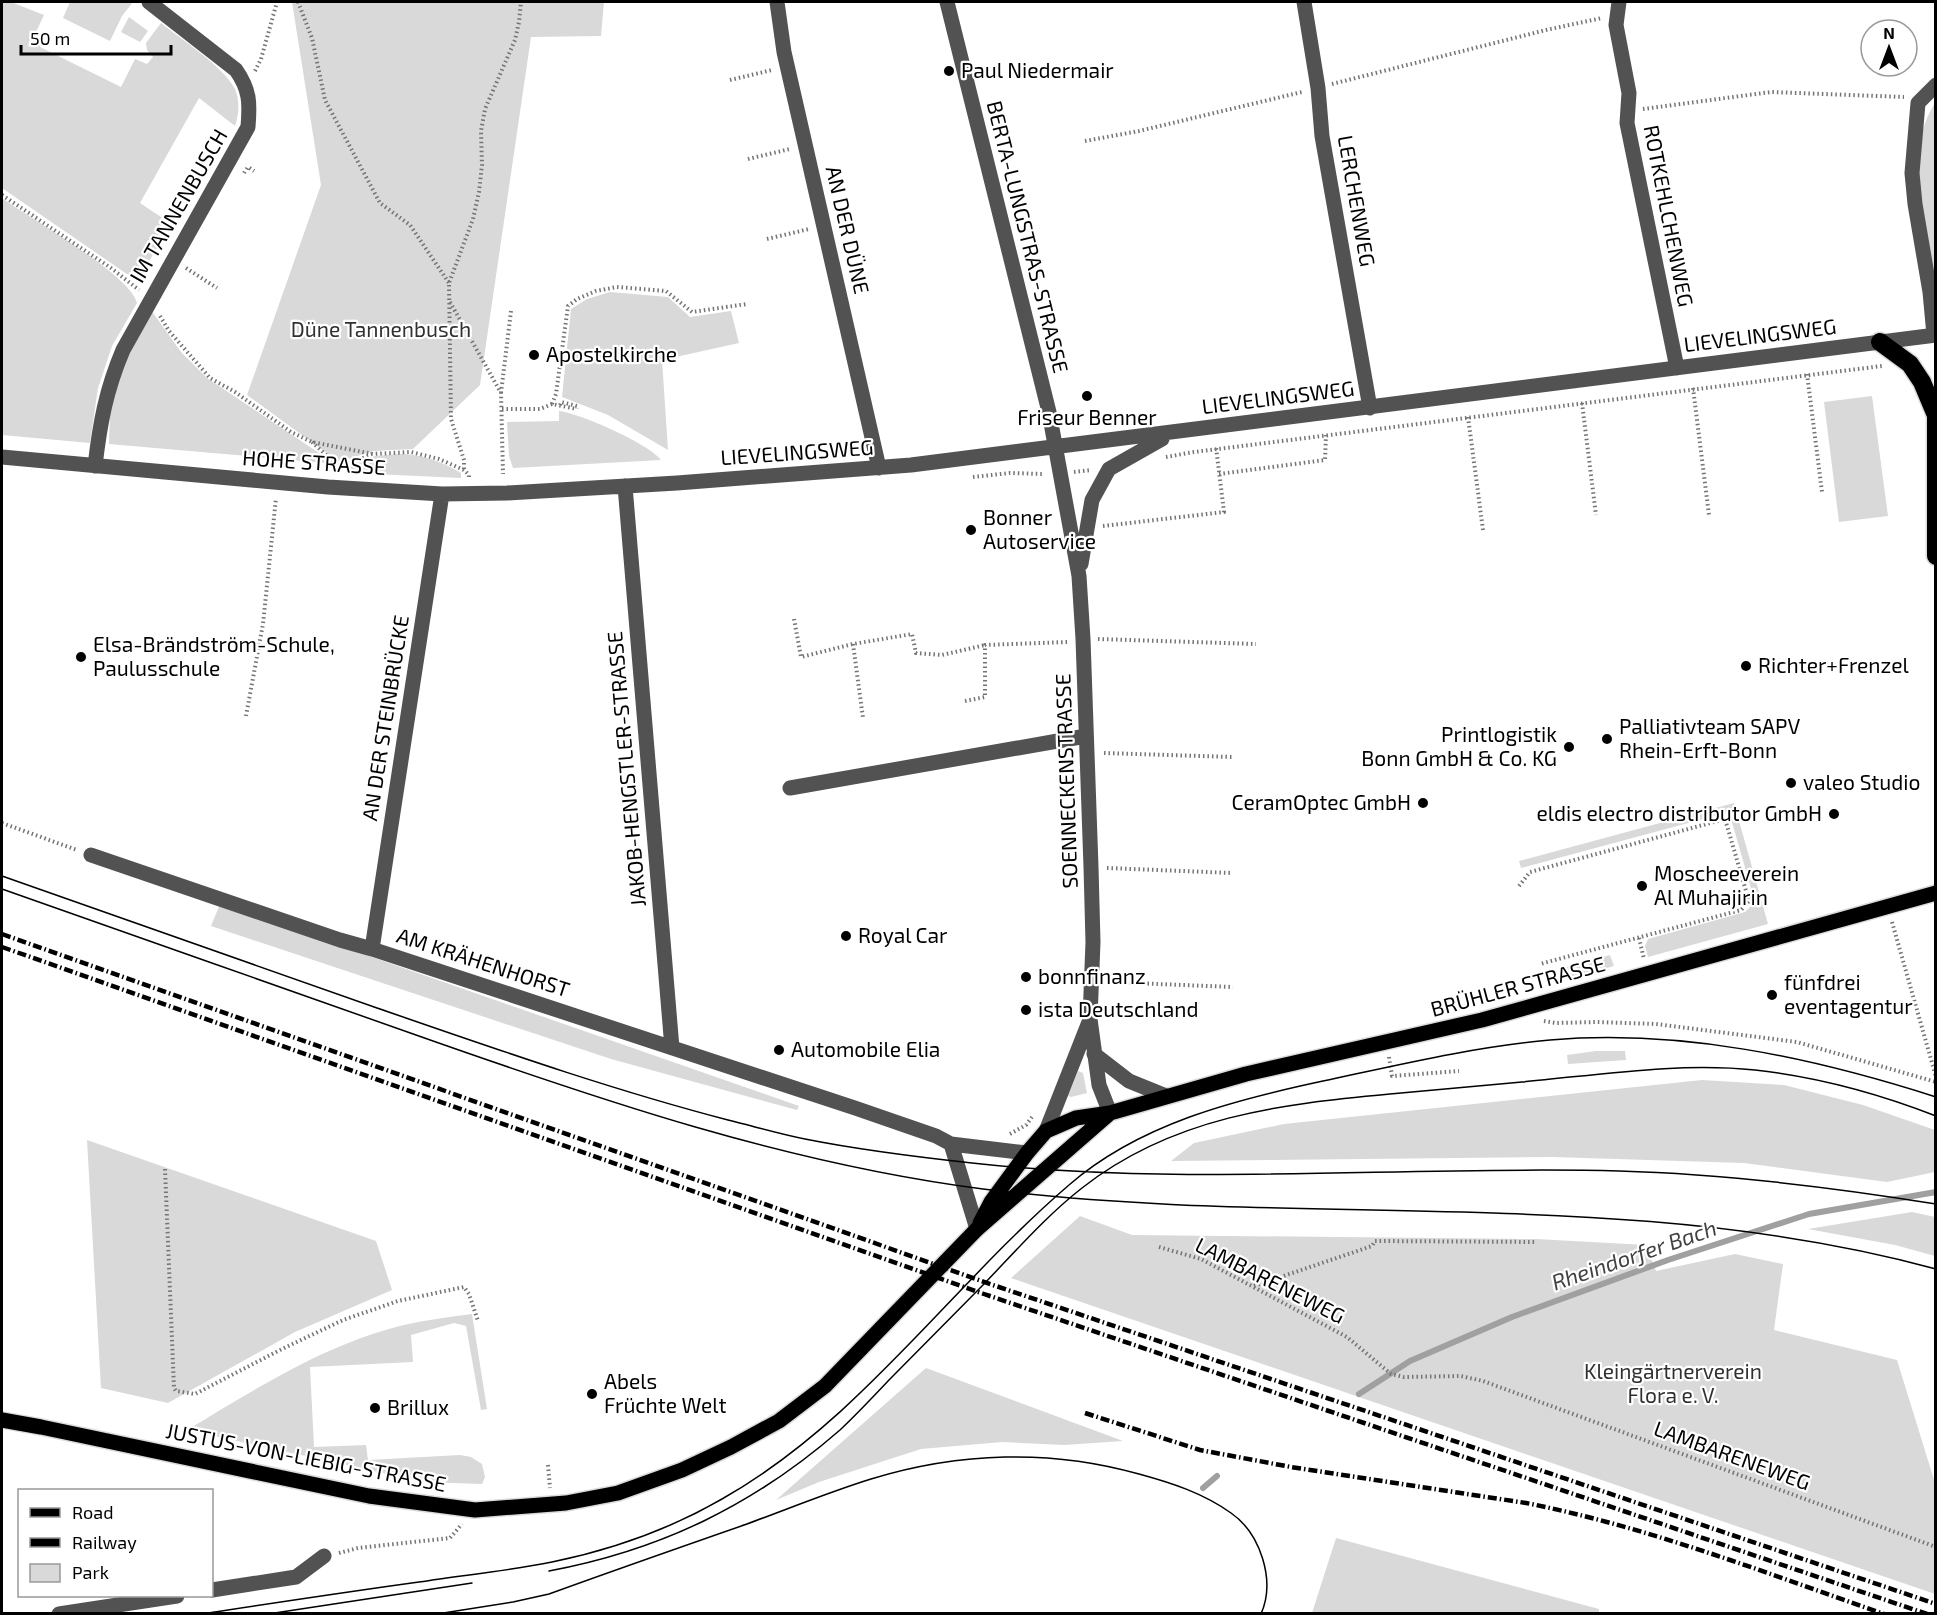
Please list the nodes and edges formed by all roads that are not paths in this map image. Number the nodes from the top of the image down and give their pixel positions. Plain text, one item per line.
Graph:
1 (149, 2) edge
2 (777, 2) edge
3 (947, 2) edge
4 (1304, 2) edge
5 (1618, 8) edge
6 (1935, 85) edge
7 (1935, 335) edge
8 (1880, 342) junction
9 (1683, 368) junction
10 (1370, 408) junction
11 (1935, 412) edge
12 (1173, 433) junction
13 (1056, 448) junction
14 (2, 457) edge
15 (95, 466) junction
16 (879, 468) junction
17 (625, 486) junction
18 (442, 494) junction
19 (1935, 556) edge
20 (1079, 576) junction
21 (1086, 736) junction
22 (790, 788) dead end
23 (91, 855) road end
24 (1935, 893) edge
25 (372, 949) junction
26 (1090, 1019) junction
27 (672, 1048) junction
28 (1094, 1054) junction
29 (1166, 1096) junction
30 (1110, 1113) junction
31 (1046, 1131) junction
32 (951, 1144) junction
33 (1027, 1153) junction
34 (977, 1228) junction
35 (2, 1420) edge
36 (324, 1556) road end
37 (213, 1590) edge
38 (170, 1597) edge
39 (59, 1614) edge

1 - 15 street, IM TANNENBUSCH
2 - 16 street, AN DER DÜNE
3 - 13 street, BERTA-LUNGSTRAS-STRASSE
4 - 10 street, LERCHENWEG
5 - 9 street, ROTKEHLCHENWEG
6 - 7 street
7 - 8 street, LIEVELINGSWEG
8 - 9 street, LIEVELINGSWEG
8 - 11 highway
9 - 10 street, LIEVELINGSWEG
10 - 12 street, LIEVELINGSWEG
11 - 19 highway
12 - 13 street, LIEVELINGSWEG
12 - 20 street
13 - 16 street, LIEVELINGSWEG
13 - 20 street, SOENNECKENSTRASSE
14 - 15 street, HOHE STRASSE
15 - 18 street, HOHE STRASSE
16 - 17 street, LIEVELINGSWEG
17 - 18 street, HOHE STRASSE
17 - 27 street, JAKOB-HENGSTLER-STRASSE
18 - 25 street, AN DER STEINBRÜCKE
20 - 21 street, SOENNECKENSTRASSE
21 - 22 street
21 - 26 street, SOENNECKENSTRASSE
23 - 25 street, AM KRÄHENHORST
24 - 29 main road, BRÜHLER STRASSE
25 - 27 street, AM KRÄHENHORST
26 - 28 street, SOENNECKENSTRASSE
26 - 31 street
27 - 32 street, AM KRÄHENHORST
28 - 29 street
28 - 30 street, SOENNECKENSTRASSE
29 - 30 main road, BRÜHLER STRASSE
30 - 31 main road, JUSTUS-VON-LIEBIG-STRASSE
30 - 34 main road, JUSTUS-VON-LIEBIG-STRASSE
31 - 33 main road, JUSTUS-VON-LIEBIG-STRASSE
32 - 33 street, AM KRÄHENHORST
32 - 34 street
33 - 34 main road, JUSTUS-VON-LIEBIG-STRASSE
34 - 35 main road, JUSTUS-VON-LIEBIG-STRASSE
36 - 37 street
38 - 39 street

